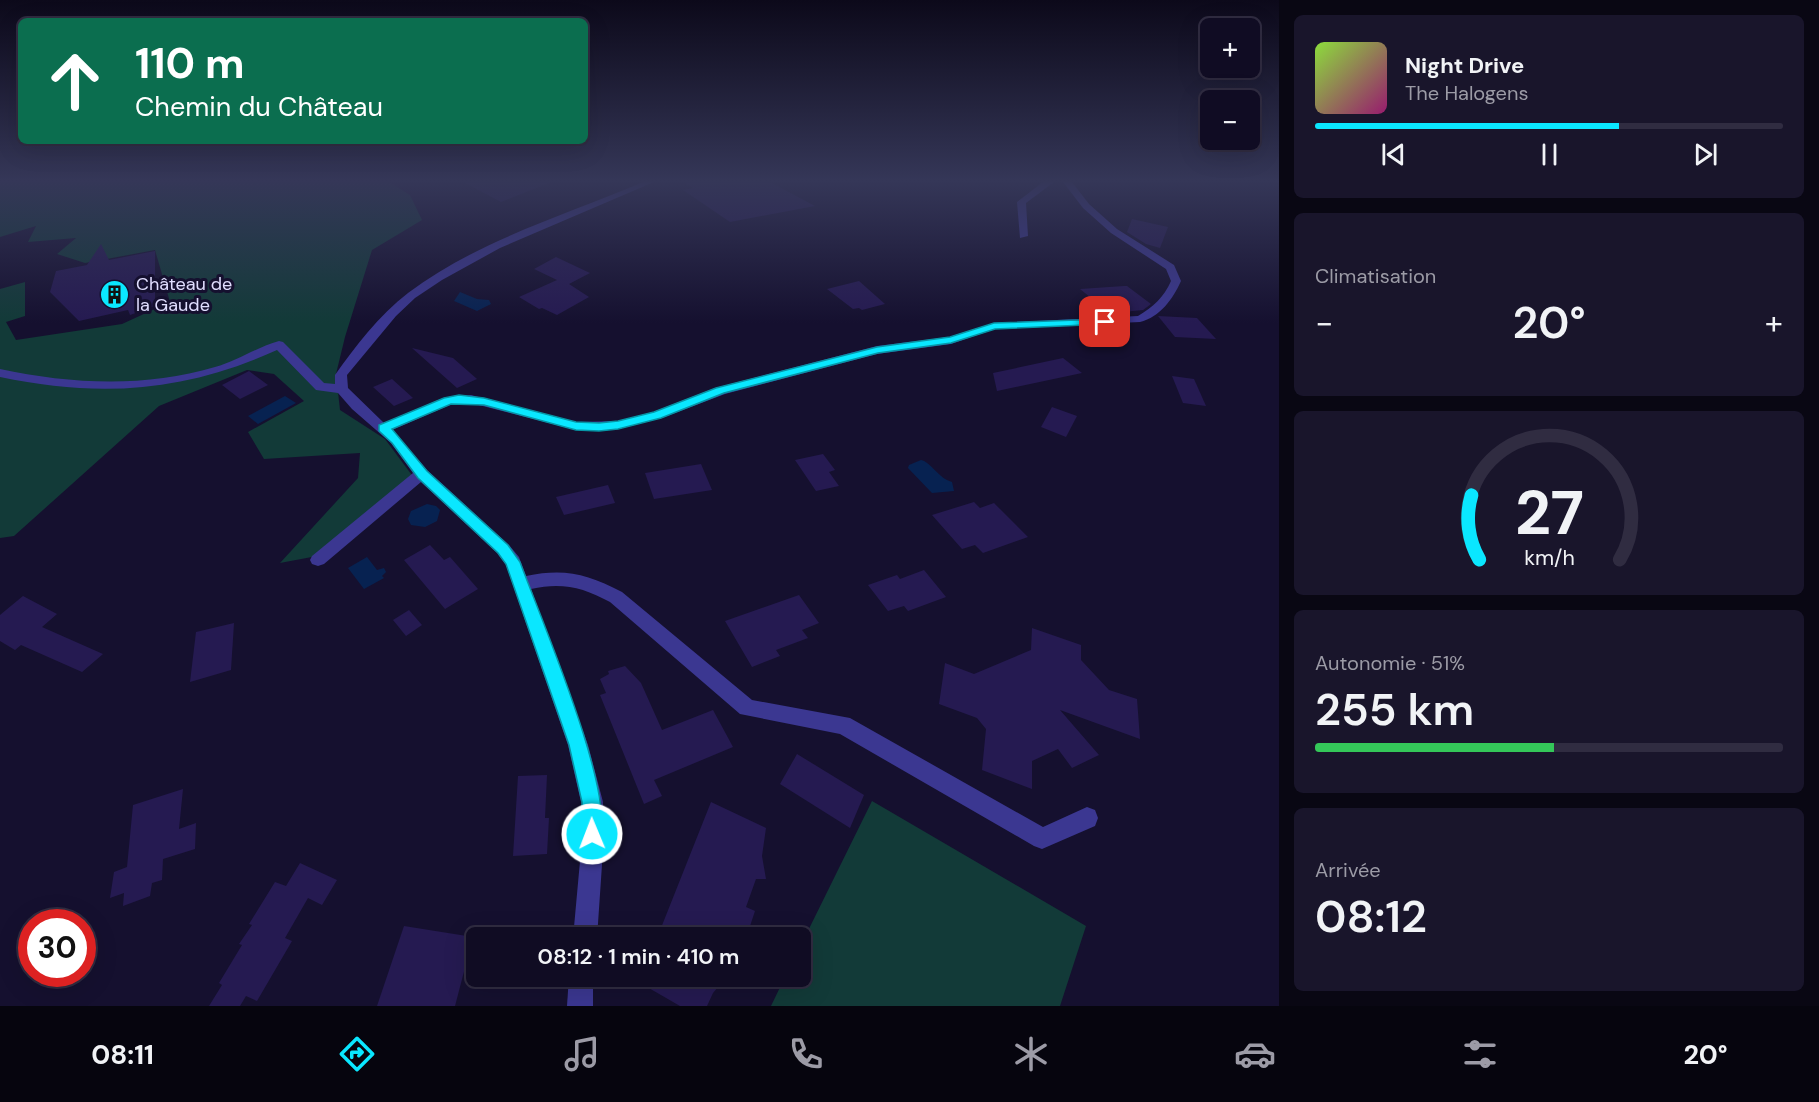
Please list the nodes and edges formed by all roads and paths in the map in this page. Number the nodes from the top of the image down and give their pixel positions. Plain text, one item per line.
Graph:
1 (537, 229) edge
2 (1023, 229) edge
3 (1112, 229) edge
4 (1023, 236) dead end
5 (0, 373) edge
6 (342, 389) junction
7 (384, 428) junction
8 (422, 474) junction
9 (318, 560) dead end
10 (522, 584) junction
11 (1087, 818) dead end
12 (586, 927) edge
13 (581, 987) edge
14 (580, 1006) edge

1 - 6 street
2 - 4 street
3 - 7 street
5 - 6 street
6 - 7 street
7 - 8 street
8 - 9 street
8 - 10 street
10 - 11 street
10 - 12 street
13 - 14 street

